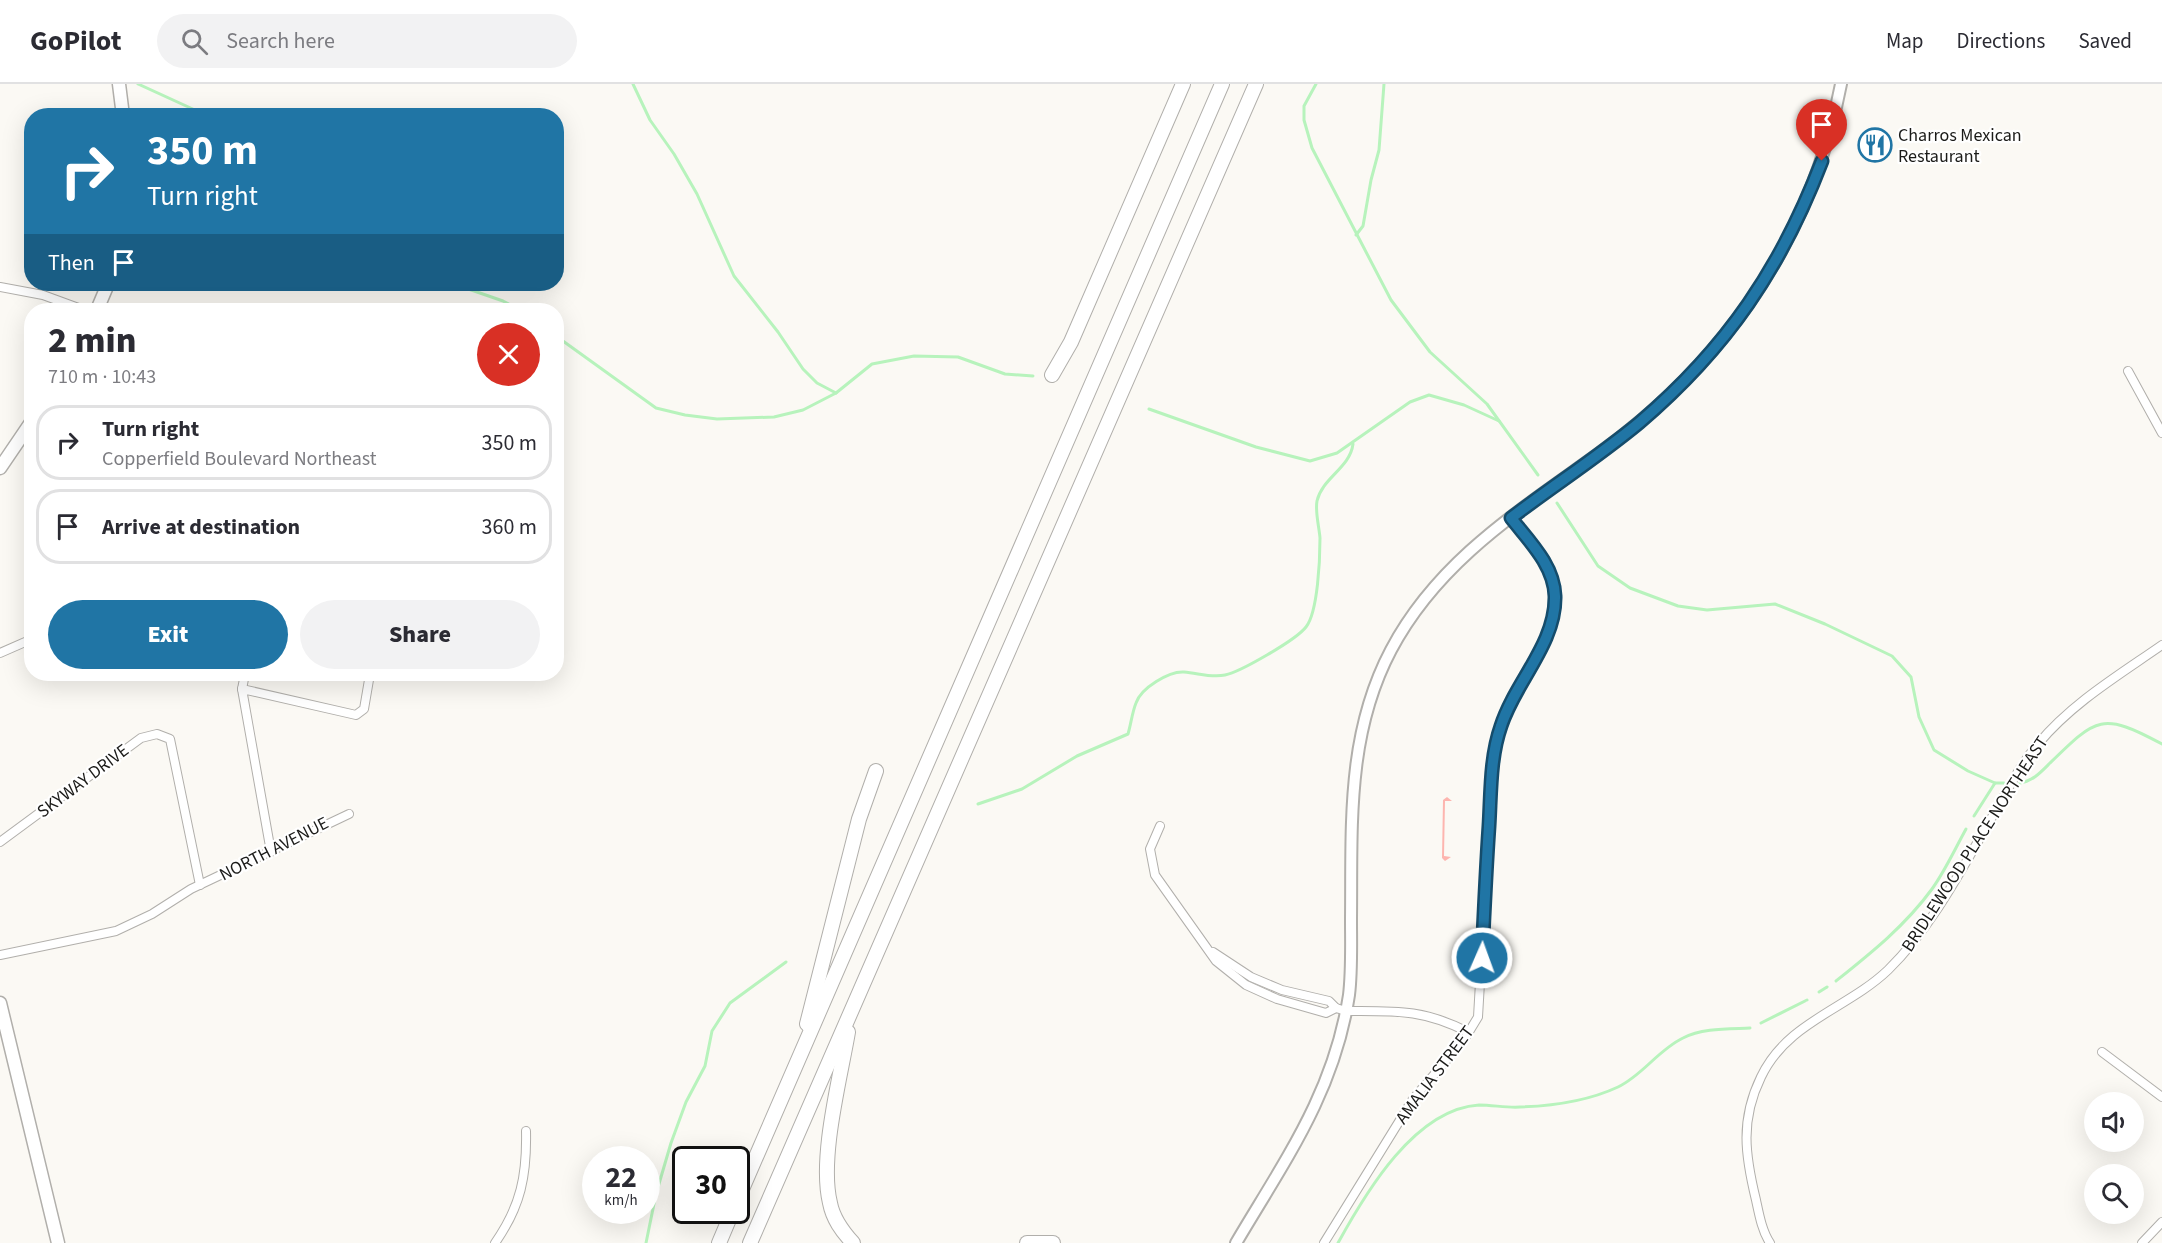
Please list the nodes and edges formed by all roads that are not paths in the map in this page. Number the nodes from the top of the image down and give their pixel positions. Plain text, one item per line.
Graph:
1 (119, 84) edge
2 (1183, 84) edge
3 (1222, 84) edge
4 (1256, 84) edge
5 (1841, 84) edge
6 (122, 108) edge
7 (0, 287) edge
8 (65, 303) edge
9 (2128, 371) dead end
10 (1052, 375) dead end
11 (24, 433) edge
12 (2162, 433) edge
13 (0, 468) edge
14 (1511, 518) junction
15 (24, 642) edge
16 (2162, 645) edge
17 (0, 653) edge
18 (244, 681) edge
19 (369, 681) edge
20 (242, 689) junction
21 (170, 739) joint
22 (876, 771) dead end
23 (349, 814) dead end
24 (1160, 826) dead end
25 (0, 842) edge
26 (271, 852) junction
27 (200, 885) junction
28 (0, 955) edge
29 (0, 1003) edge
30 (1341, 1009) junction
31 (851, 1010) junction
32 (2, 1017) edge
33 (1468, 1032) junction
34 (2102, 1052) dead end
35 (796, 1066) junction
36 (2162, 1096) edge
37 (526, 1131) dead end
38 (750, 1171) edge
39 (2162, 1222) edge
40 (727, 1224) edge
41 (58, 1243) edge
42 (495, 1243) edge
43 (719, 1243) edge
44 (750, 1243) edge
45 (853, 1243) edge
46 (1027, 1243) edge
47 (1053, 1243) edge
48 (1236, 1243) edge
49 (1324, 1243) edge
50 (1770, 1243) edge
51 (2142, 1243) edge

1 - 6 main road
2 - 10 highway
3 - 35 highway
4 - 31 highway
5 - 14 main road
7 - 8 street
9 - 12 street
11 - 13 main road
14 - 30 main road
14 - 33 street, AMALIA STREET
15 - 17 street
16 - 50 street, BRIDLEWOOD PLACE NORTHEAST
18 - 20 street
19 - 20 street
20 - 26 street
21 - 25 street, SKYWAY DRIVE
21 - 27 street, NORTH AVENUE
22 - 35 highway
23 - 26 street, NORTH AVENUE
24 - 30 street
26 - 27 street, NORTH AVENUE
27 - 28 street, NORTH AVENUE
29 - 32 main road
30 - 33 street
30 - 48 main road
31 - 44 highway
31 - 45 highway
32 - 41 main road
33 - 49 street, AMALIA STREET
34 - 36 street
35 - 38 highway
37 - 42 street
39 - 51 street
40 - 43 highway
46 - 47 highway

